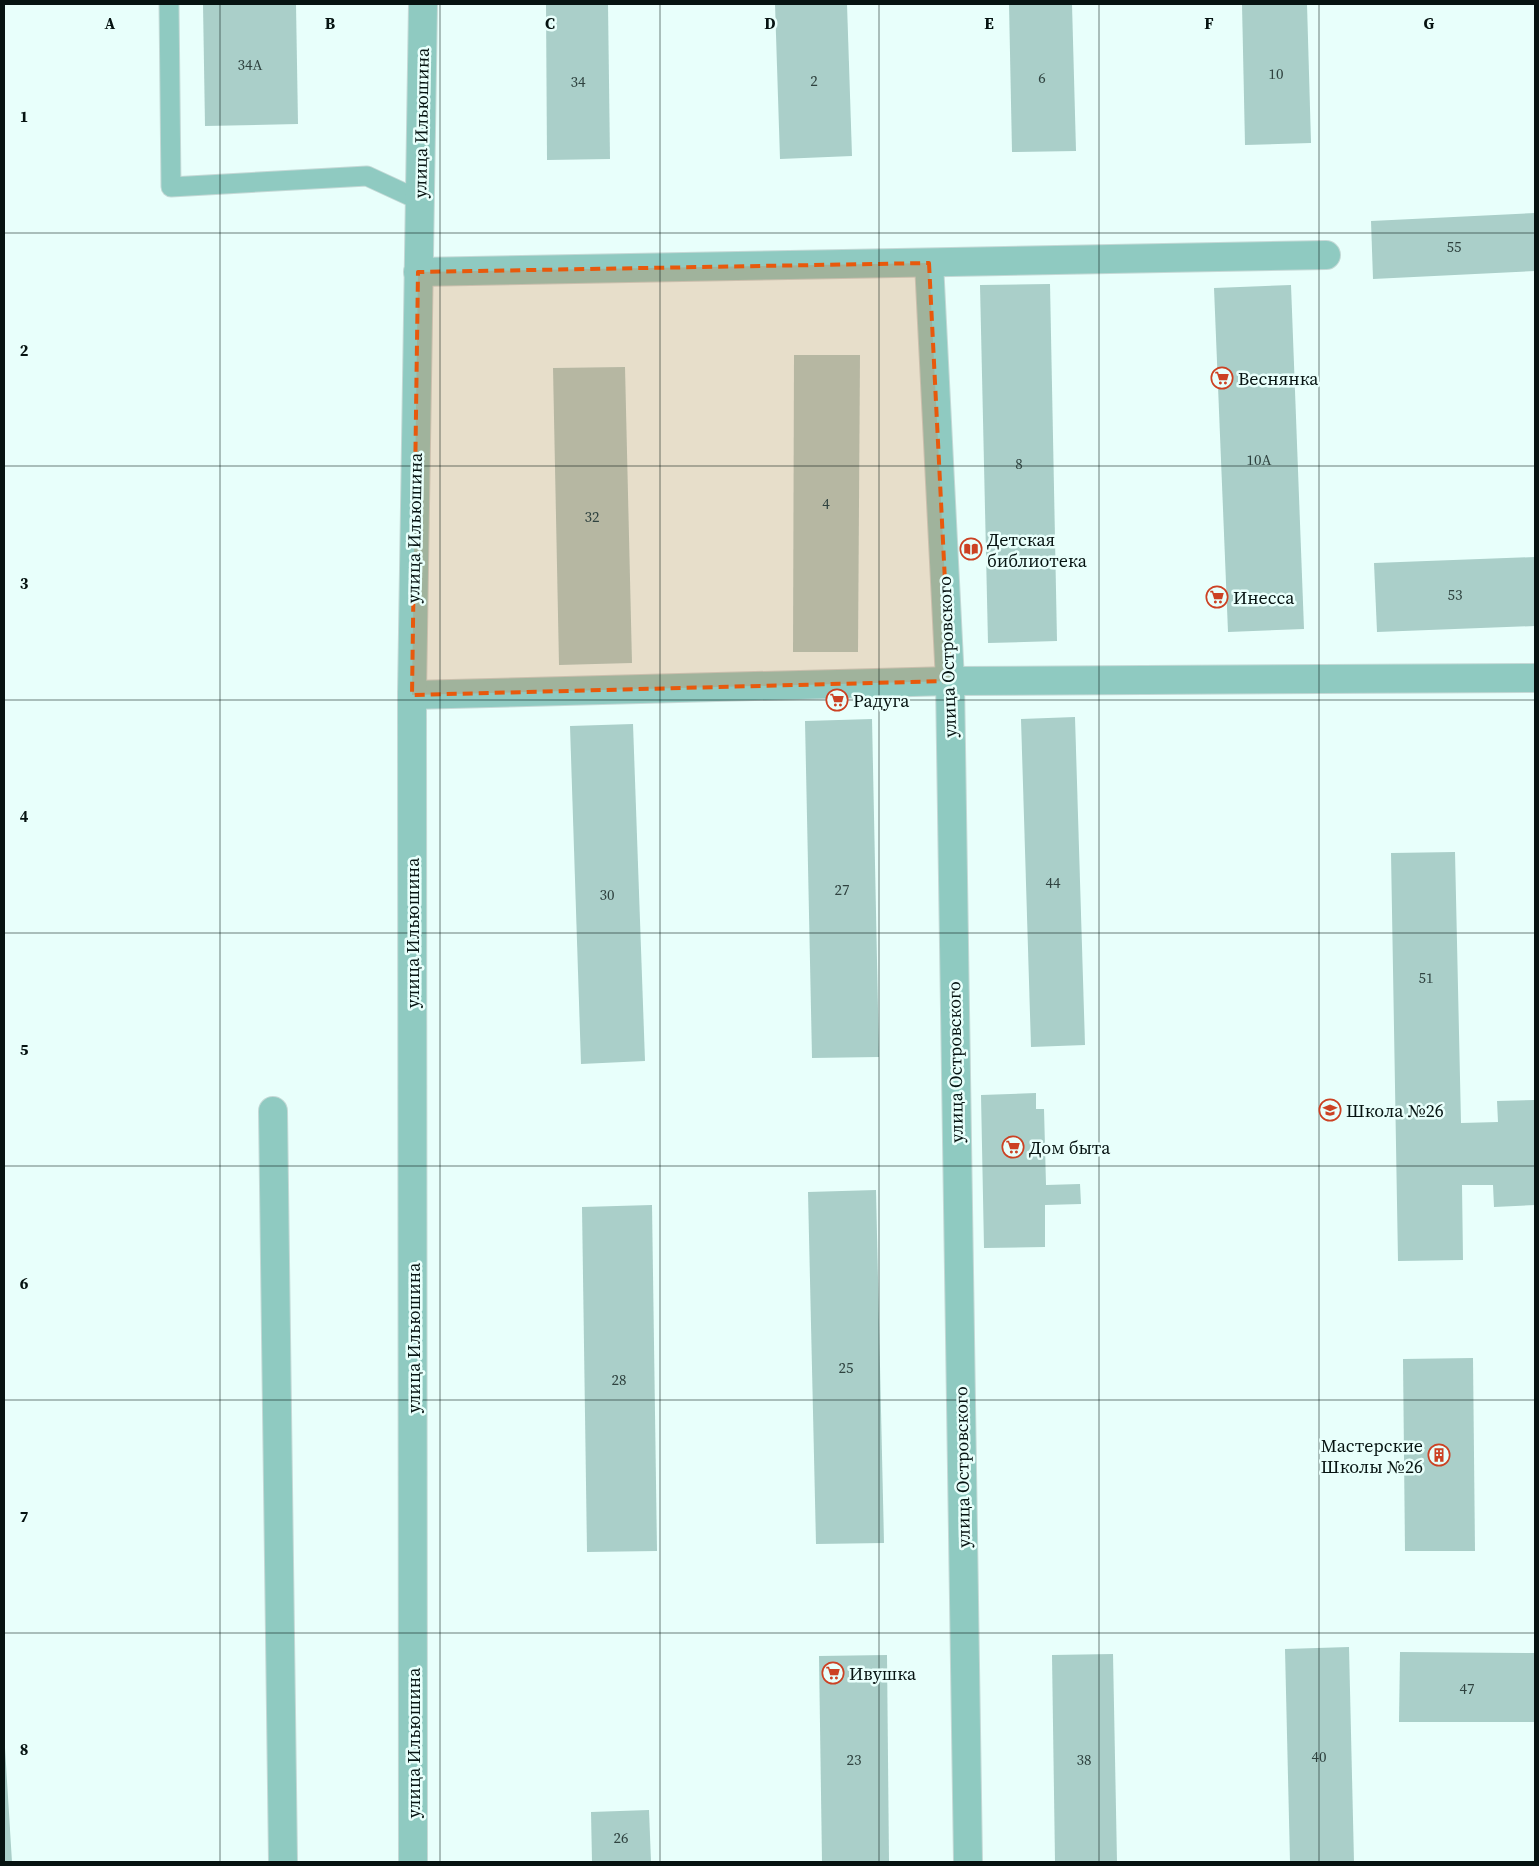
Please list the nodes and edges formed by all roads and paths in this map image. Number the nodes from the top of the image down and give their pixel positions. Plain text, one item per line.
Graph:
1 (169, 4) edge
2 (423, 4) edge
3 (419, 200) junction
4 (1326, 255) dead end
5 (929, 263) junction
6 (418, 272) junction
7 (1535, 678) edge
8 (950, 681) junction
9 (412, 695) junction
10 (273, 1111) dead end
11 (283, 1862) edge
12 (413, 1862) edge
13 (968, 1862) edge

1 - 3 lane
2 - 3 street, улица Ильюшина
3 - 6 street, улица Ильюшина
4 - 5 street
5 - 6 street
5 - 8 street, улица Островского
6 - 9 street, улица Ильюшина
7 - 8 street
8 - 9 street
8 - 13 street, улица Островского
9 - 12 street, улица Ильюшина
10 - 11 street

